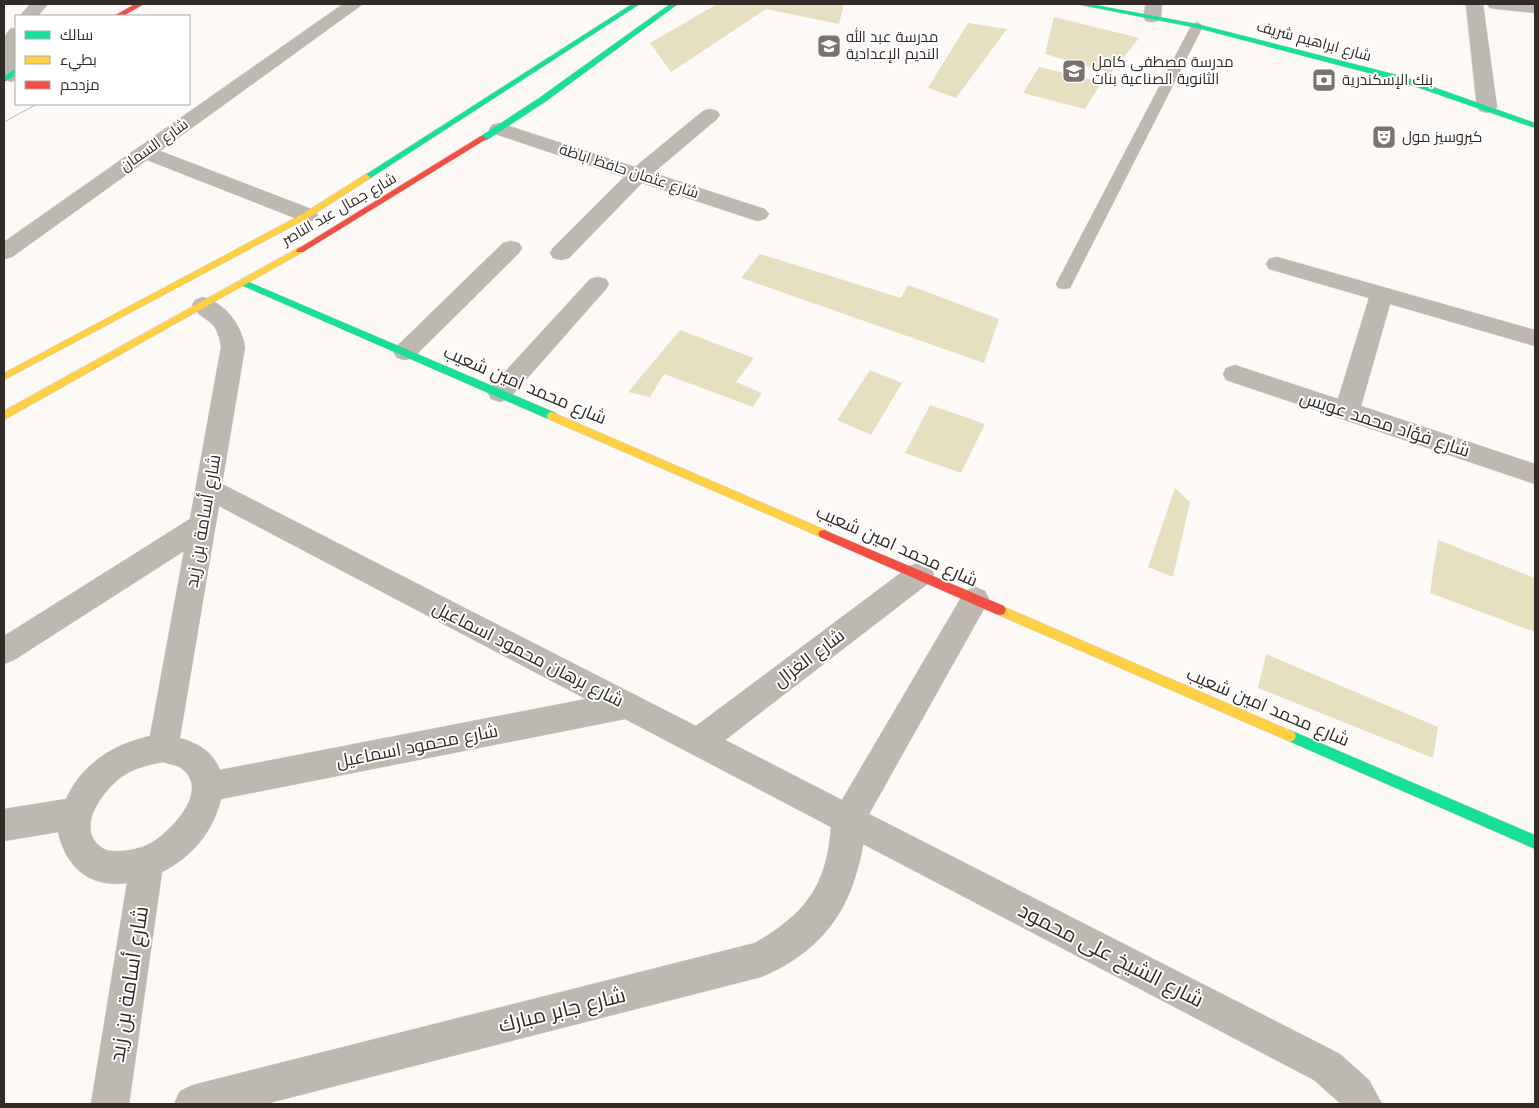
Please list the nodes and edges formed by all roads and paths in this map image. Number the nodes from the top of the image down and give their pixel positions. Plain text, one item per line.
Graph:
1 (39, 4) edge
2 (140, 4) edge
3 (354, 4) edge
4 (636, 4) edge
5 (674, 4) edge
6 (1080, 4) edge
7 (1474, 4) edge
8 (1496, 4) edge
9 (1535, 8) edge
10 (1153, 10) edge
11 (30, 15) edge
12 (120, 15) edge
13 (1197, 26) junction
14 (15, 35) edge
15 (10, 76) edge
16 (1487, 107) junction
17 (710, 115) dead end
18 (1535, 126) edge
19 (499, 129) junction
20 (144, 152) junction
21 (638, 175) junction
22 (758, 214) dead end
23 (307, 215) junction
24 (511, 248) dead end
25 (4, 252) edge
26 (561, 253) dead end
27 (1277, 264) dead end
28 (244, 283) junction
29 (598, 284) dead end
30 (1064, 284) dead end
31 (1381, 295) junction
32 (203, 305) junction
33 (1535, 338) edge
34 (405, 352) junction
35 (1235, 374) dead end
36 (4, 377) edge
37 (500, 394) junction
38 (1347, 411) junction
39 (4, 416) edge
40 (1535, 474) edge
41 (209, 489) junction
42 (202, 525) junction
43 (920, 574) junction
44 (975, 599) junction
45 (4, 651) edge
46 (626, 705) junction
47 (699, 742) junction
48 (163, 748) junction
49 (208, 787) junction
50 (76, 813) junction
51 (848, 820) junction
52 (4, 825) edge
53 (1535, 842) edge
54 (147, 863) junction
55 (110, 1104) edge
56 (193, 1104) edge
57 (1363, 1104) edge

1 - 11 street
2 - 12 main road
3 - 20 street, شارع السمان
4 - 23 main road, شارع جمال عبد الناصر
5 - 19 main road, شارع جمال عبد الناصر
6 - 10 main road, شارع ابراهيم شريف
7 - 16 street
8 - 9 street
10 - 13 main road, شارع ابراهيم شريف
13 - 16 main road, شارع ابراهيم شريف
13 - 30 lane
14 - 15 street
16 - 18 main road, شارع ابراهيم شريف
17 - 21 street
19 - 21 street, شارع عثمان حافظ اباظة
19 - 28 main road, شارع جمال عبد الناصر
20 - 23 street
20 - 25 street, شارع السمان
21 - 22 street, شارع عثمان حافظ اباظة
21 - 26 street
23 - 36 main road, شارع جمال عبد الناصر
24 - 34 street
27 - 31 street
28 - 32 main road, شارع جمال عبد الناصر
28 - 34 main road, شارع محمد امين شعيب
29 - 37 street
31 - 33 street
31 - 38 street
32 - 39 main road, شارع جمال عبد الناصر
32 - 41 street, شارع أسامة بن زيد
34 - 37 main road, شارع محمد امين شعيب
35 - 38 street, شارع فؤاد محمد عويس
37 - 43 main road, شارع محمد امين شعيب
38 - 40 street, شارع فؤاد محمد عويس
41 - 42 street, شارع أسامة بن زيد
41 - 46 street, شارع برهان محمود اسماعيل
42 - 45 street
42 - 48 street, شارع أسامة بن زيد
43 - 44 main road, شارع محمد امين شعيب
43 - 47 street, شارع الغزال
44 - 51 street
44 - 53 main road, شارع محمد امين شعيب
46 - 47 street, شارع برهان محمود اسماعيل
46 - 49 street, شارع محمود اسماعيل
47 - 51 street, شارع برهان محمود اسماعيل
48 - 49 street
48 - 50 street
49 - 54 street
50 - 52 street
50 - 54 street
51 - 56 street, شارع جابر مبارك
51 - 57 street, شارع الشيخ على محمود
54 - 55 street, شارع أسامة بن زيد

